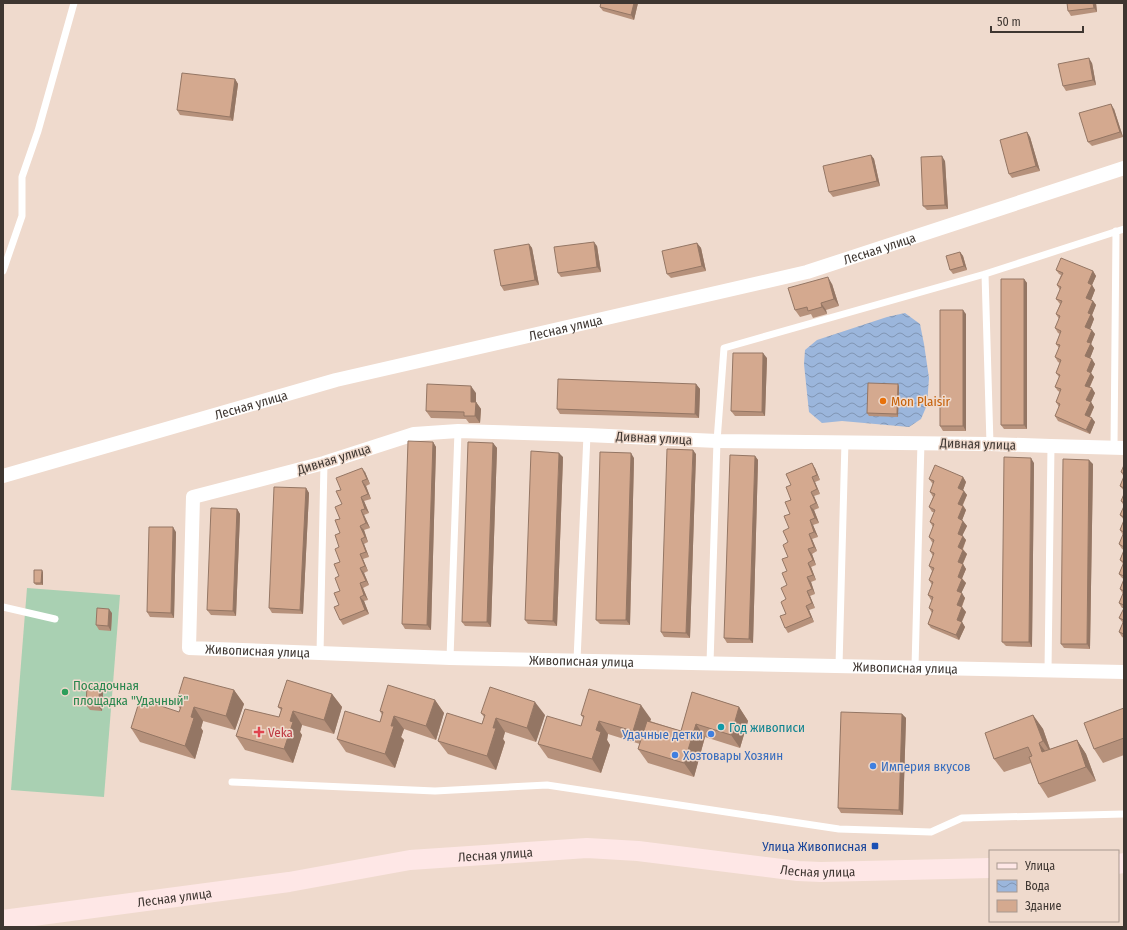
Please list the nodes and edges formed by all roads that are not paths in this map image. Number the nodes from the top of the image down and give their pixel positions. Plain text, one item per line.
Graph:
1 (74, 3) edge
2 (1124, 168) edge
3 (1124, 229) edge
4 (1116, 231) junction
5 (3, 271) edge
6 (985, 274) junction
7 (458, 431) junction
8 (588, 435) junction
9 (717, 441) junction
10 (845, 441) junction
11 (921, 442) junction
12 (990, 444) junction
13 (1051, 446) junction
14 (1119, 447) edge
15 (324, 463) junction
16 (3, 476) edge
17 (193, 497) joint
18 (3, 607) edge
19 (55, 618) dead end
20 (320, 654) junction
21 (450, 658) junction
22 (577, 660) junction
23 (710, 663) junction
24 (839, 666) junction
25 (915, 667) junction
26 (1048, 670) junction
27 (1124, 672) edge
28 (232, 782) dead end
29 (1124, 814) edge
30 (989, 868) edge
31 (3, 920) edge

1 - 5 lane
2 - 16 street, Лесная улица
3 - 4 lane
4 - 6 lane
4 - 14 lane
6 - 9 lane
6 - 12 lane
7 - 8 street, Дивная улица
7 - 15 street, Дивная улица
7 - 21 lane
8 - 9 street, Дивная улица
8 - 22 lane
9 - 10 street, Дивная улица
9 - 23 lane
10 - 11 street, Дивная улица
10 - 24 lane
11 - 12 street, Дивная улица
11 - 25 lane
12 - 13 street, Дивная улица
13 - 14 street, Дивная улица
13 - 26 lane
15 - 17 street, Дивная улица
15 - 20 lane
17 - 20 street, Живописная улица
18 - 19 lane
20 - 21 street, Живописная улица
21 - 22 street, Живописная улица
22 - 23 street, Живописная улица
23 - 24 street, Живописная улица
24 - 25 street, Живописная улица
25 - 26 street, Живописная улица
26 - 27 street, Живописная улица
28 - 29 lane
30 - 31 main road, Лесная улица

